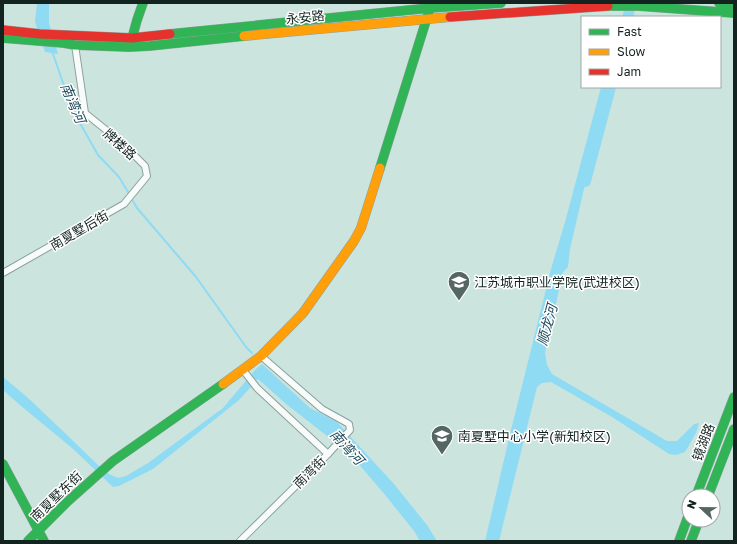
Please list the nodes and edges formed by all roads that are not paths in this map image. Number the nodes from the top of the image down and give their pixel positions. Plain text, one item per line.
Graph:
1 (143, 3) edge
2 (501, 3) edge
3 (719, 3) edge
4 (734, 4) edge
5 (431, 5) edge
6 (734, 13) edge
7 (427, 18) junction
8 (3, 30) edge
9 (41, 37) junction
10 (3, 38) edge
11 (63, 39) junction
12 (130, 43) junction
13 (75, 45) junction
14 (147, 176) joint
15 (3, 273) edge
16 (261, 356) junction
17 (244, 373) junction
18 (734, 397) edge
19 (734, 429) edge
20 (328, 454) junction
21 (3, 464) edge
22 (699, 488) edge
23 (711, 488) edge
24 (684, 528) edge
25 (696, 528) edge
26 (38, 530) junction
27 (28, 541) edge
28 (44, 541) edge
29 (240, 541) edge
30 (679, 541) edge
31 (691, 541) edge

1 - 12 street
2 - 5 street, 永安路
3 - 4 street
5 - 7 street, 南夏墅东街
5 - 12 street, 永安路
6 - 7 street, 永安路
7 - 12 street, 永安路
7 - 16 street, 南夏墅东街
8 - 9 street, 永安路
9 - 10 street, 永安路
9 - 11 street, 永安路
11 - 12 street, 永安路
11 - 13 street, 永安路
12 - 13 street, 永安路
13 - 14 street, 牌楼路
14 - 15 street, 南夏墅后街
16 - 17 street, 南夏墅东街
16 - 20 street
17 - 20 street, 南湾街
17 - 26 street, 南夏墅东街
18 - 22 street, 镜湖路
19 - 23 street, 镜湖路
20 - 29 street, 南湾街
21 - 26 street
24 - 30 street
25 - 31 street
26 - 27 street, 南夏墅东街
26 - 28 street

